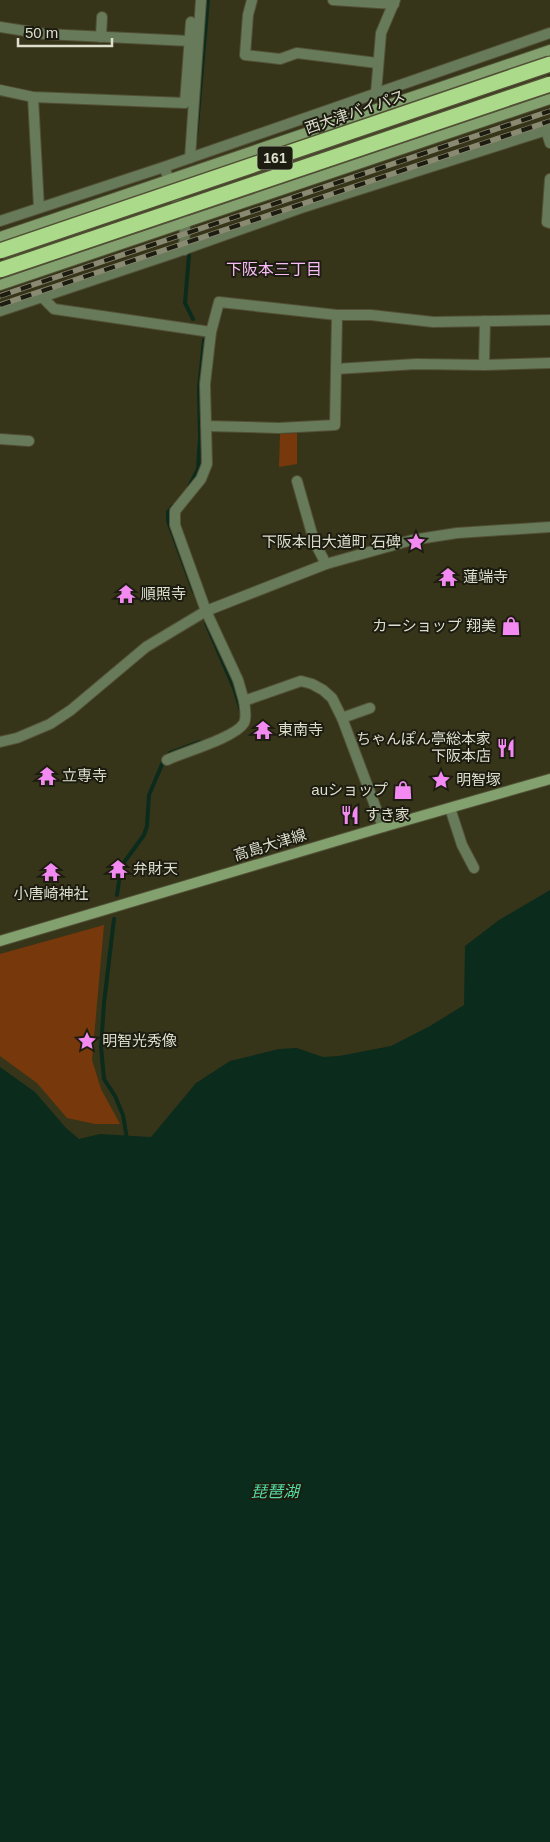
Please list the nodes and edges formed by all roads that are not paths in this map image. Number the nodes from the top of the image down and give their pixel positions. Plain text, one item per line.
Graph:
1 (201, 0) edge
2 (252, 0) edge
3 (333, 0) edge
4 (395, 2) edge
5 (102, 17) dead end
6 (191, 22) dead end
7 (0, 27) edge
8 (547, 34) edge
9 (101, 37) junction
10 (190, 41) junction
11 (500, 50) junction
12 (550, 54) edge
13 (378, 63) junction
14 (505, 65) junction
15 (550, 84) edge
16 (0, 90) edge
17 (376, 93) junction
18 (33, 97) junction
19 (550, 99) edge
20 (548, 129) edge
21 (550, 143) edge
22 (190, 158) junction
23 (164, 167) junction
24 (168, 179) junction
25 (550, 179) edge
26 (39, 208) junction
27 (0, 221) edge
28 (185, 222) junction
29 (550, 224) edge
30 (0, 237) edge
31 (184, 250) junction
32 (0, 251) edge
33 (0, 270) edge
34 (0, 285) edge
35 (42, 297) junction
36 (0, 311) edge
37 (337, 315) junction
38 (550, 320) edge
39 (485, 321) junction
40 (211, 332) junction
41 (550, 363) edge
42 (484, 365) junction
43 (336, 369) junction
44 (206, 426) junction
45 (0, 439) edge
46 (29, 441) dead end
47 (297, 481) dead end
48 (550, 528) edge
49 (326, 564) junction
50 (206, 611) junction
51 (244, 701) junction
52 (370, 708) dead end
53 (342, 718) junction
54 (0, 742) edge
55 (167, 760) dead end
56 (550, 779) edge
57 (450, 808) junction
58 (383, 827) junction
59 (474, 868) dead end
60 (0, 941) edge

1 - 22 street
2 - 13 street
3 - 4 street
4 - 13 street
5 - 9 street
6 - 10 street
7 - 9 street
8 - 11 street
8 - 12 street
9 - 10 street
10 - 18 street
11 - 14 street
11 - 17 street
12 - 14 street
12 - 32 highway, 西大津バイパス / 161, bridge
13 - 17 street
14 - 24 street
15 - 33 highway, 161, bridge
16 - 18 street
17 - 22 street
18 - 26 street
19 - 28 street
20 - 21 street
20 - 31 street
22 - 23 street
23 - 24 street
23 - 26 street
24 - 28 street
24 - 30 street
25 - 29 street
26 - 27 street
28 - 31 street
28 - 34 street
31 - 35 street
35 - 36 street
35 - 40 street
37 - 39 street
37 - 40 street
37 - 43 street
38 - 39 street
39 - 42 street
40 - 44 street
41 - 42 street
42 - 43 street
43 - 44 street
44 - 50 street
45 - 46 street
47 - 49 street
48 - 49 street
49 - 50 street
50 - 51 street
50 - 54 street
51 - 53 street
51 - 55 street
52 - 53 street
53 - 58 street
56 - 57 street, 高島大津線
57 - 58 street, 高島大津線
57 - 59 street
58 - 60 street, 高島大津線

